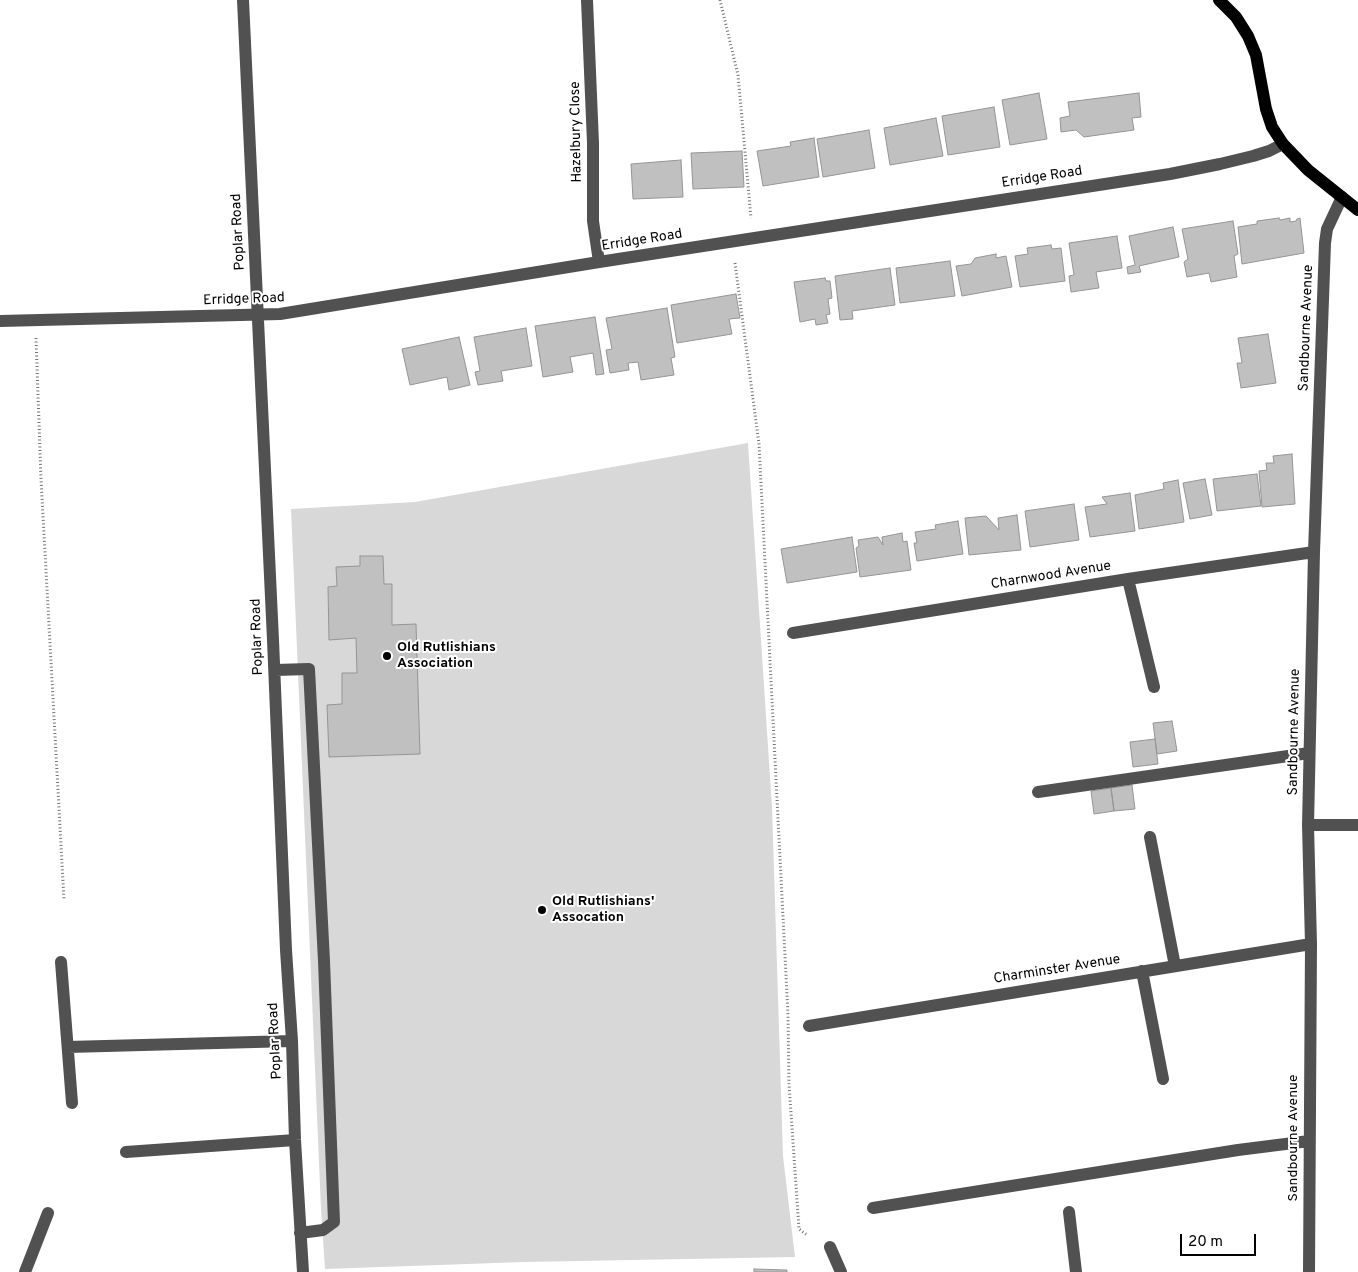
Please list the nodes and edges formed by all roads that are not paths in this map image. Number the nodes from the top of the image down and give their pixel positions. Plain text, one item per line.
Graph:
1 (243, 0) edge
2 (587, 0) edge
3 (1219, 0) edge
4 (1283, 144) junction
5 (1342, 197) junction
6 (1358, 210) edge
7 (599, 262) junction
8 (258, 315) junction
9 (0, 320) edge
10 (1314, 552) junction
11 (1128, 579) junction
12 (793, 633) dead end
13 (274, 670) junction
14 (1154, 688) dead end
15 (1309, 752) junction
16 (1038, 792) dead end
17 (1308, 825) junction
18 (1358, 825) edge
19 (1150, 837) dead end
20 (1310, 944) junction
21 (61, 962) dead end
22 (1175, 966) junction
23 (1142, 971) junction
24 (809, 1026) dead end
25 (292, 1041) junction
26 (68, 1046) junction
27 (1163, 1079) dead end
28 (72, 1103) dead end
29 (295, 1140) junction
30 (1309, 1141) junction
31 (126, 1152) dead end
32 (873, 1208) dead end
33 (1069, 1212) dead end
34 (48, 1213) dead end
35 (300, 1233) junction
36 (830, 1247) dead end
37 (25, 1272) edge
38 (303, 1272) edge
39 (841, 1272) edge
40 (1076, 1272) edge
41 (1309, 1272) edge

1 - 8 street, Poplar Road
2 - 7 street, Hazelbury Close
3 - 4 main road
4 - 5 main road
4 - 7 street, Erridge Road
5 - 6 main road
5 - 10 street, Sandbourne Avenue
7 - 8 street, Erridge Road
8 - 9 street, Erridge Road
8 - 13 street, Poplar Road
10 - 11 street, Charnwood Avenue
10 - 15 street, Sandbourne Avenue
11 - 12 street, Charnwood Avenue
11 - 14 street
13 - 25 street, Poplar Road
13 - 35 street
15 - 16 street
15 - 17 street, Sandbourne Avenue
17 - 18 street
17 - 20 street, Sandbourne Avenue
19 - 22 street
20 - 22 street, Charminster Avenue
20 - 30 street, Sandbourne Avenue
21 - 26 street
22 - 23 street, Charminster Avenue
23 - 24 street, Charminster Avenue
23 - 27 street
25 - 26 street
25 - 29 street, Poplar Road
26 - 28 street
29 - 31 street
29 - 35 street, Poplar Road
30 - 32 street
30 - 41 street, Sandbourne Avenue
33 - 40 street
34 - 37 street
35 - 38 street, Poplar Road
36 - 39 street

